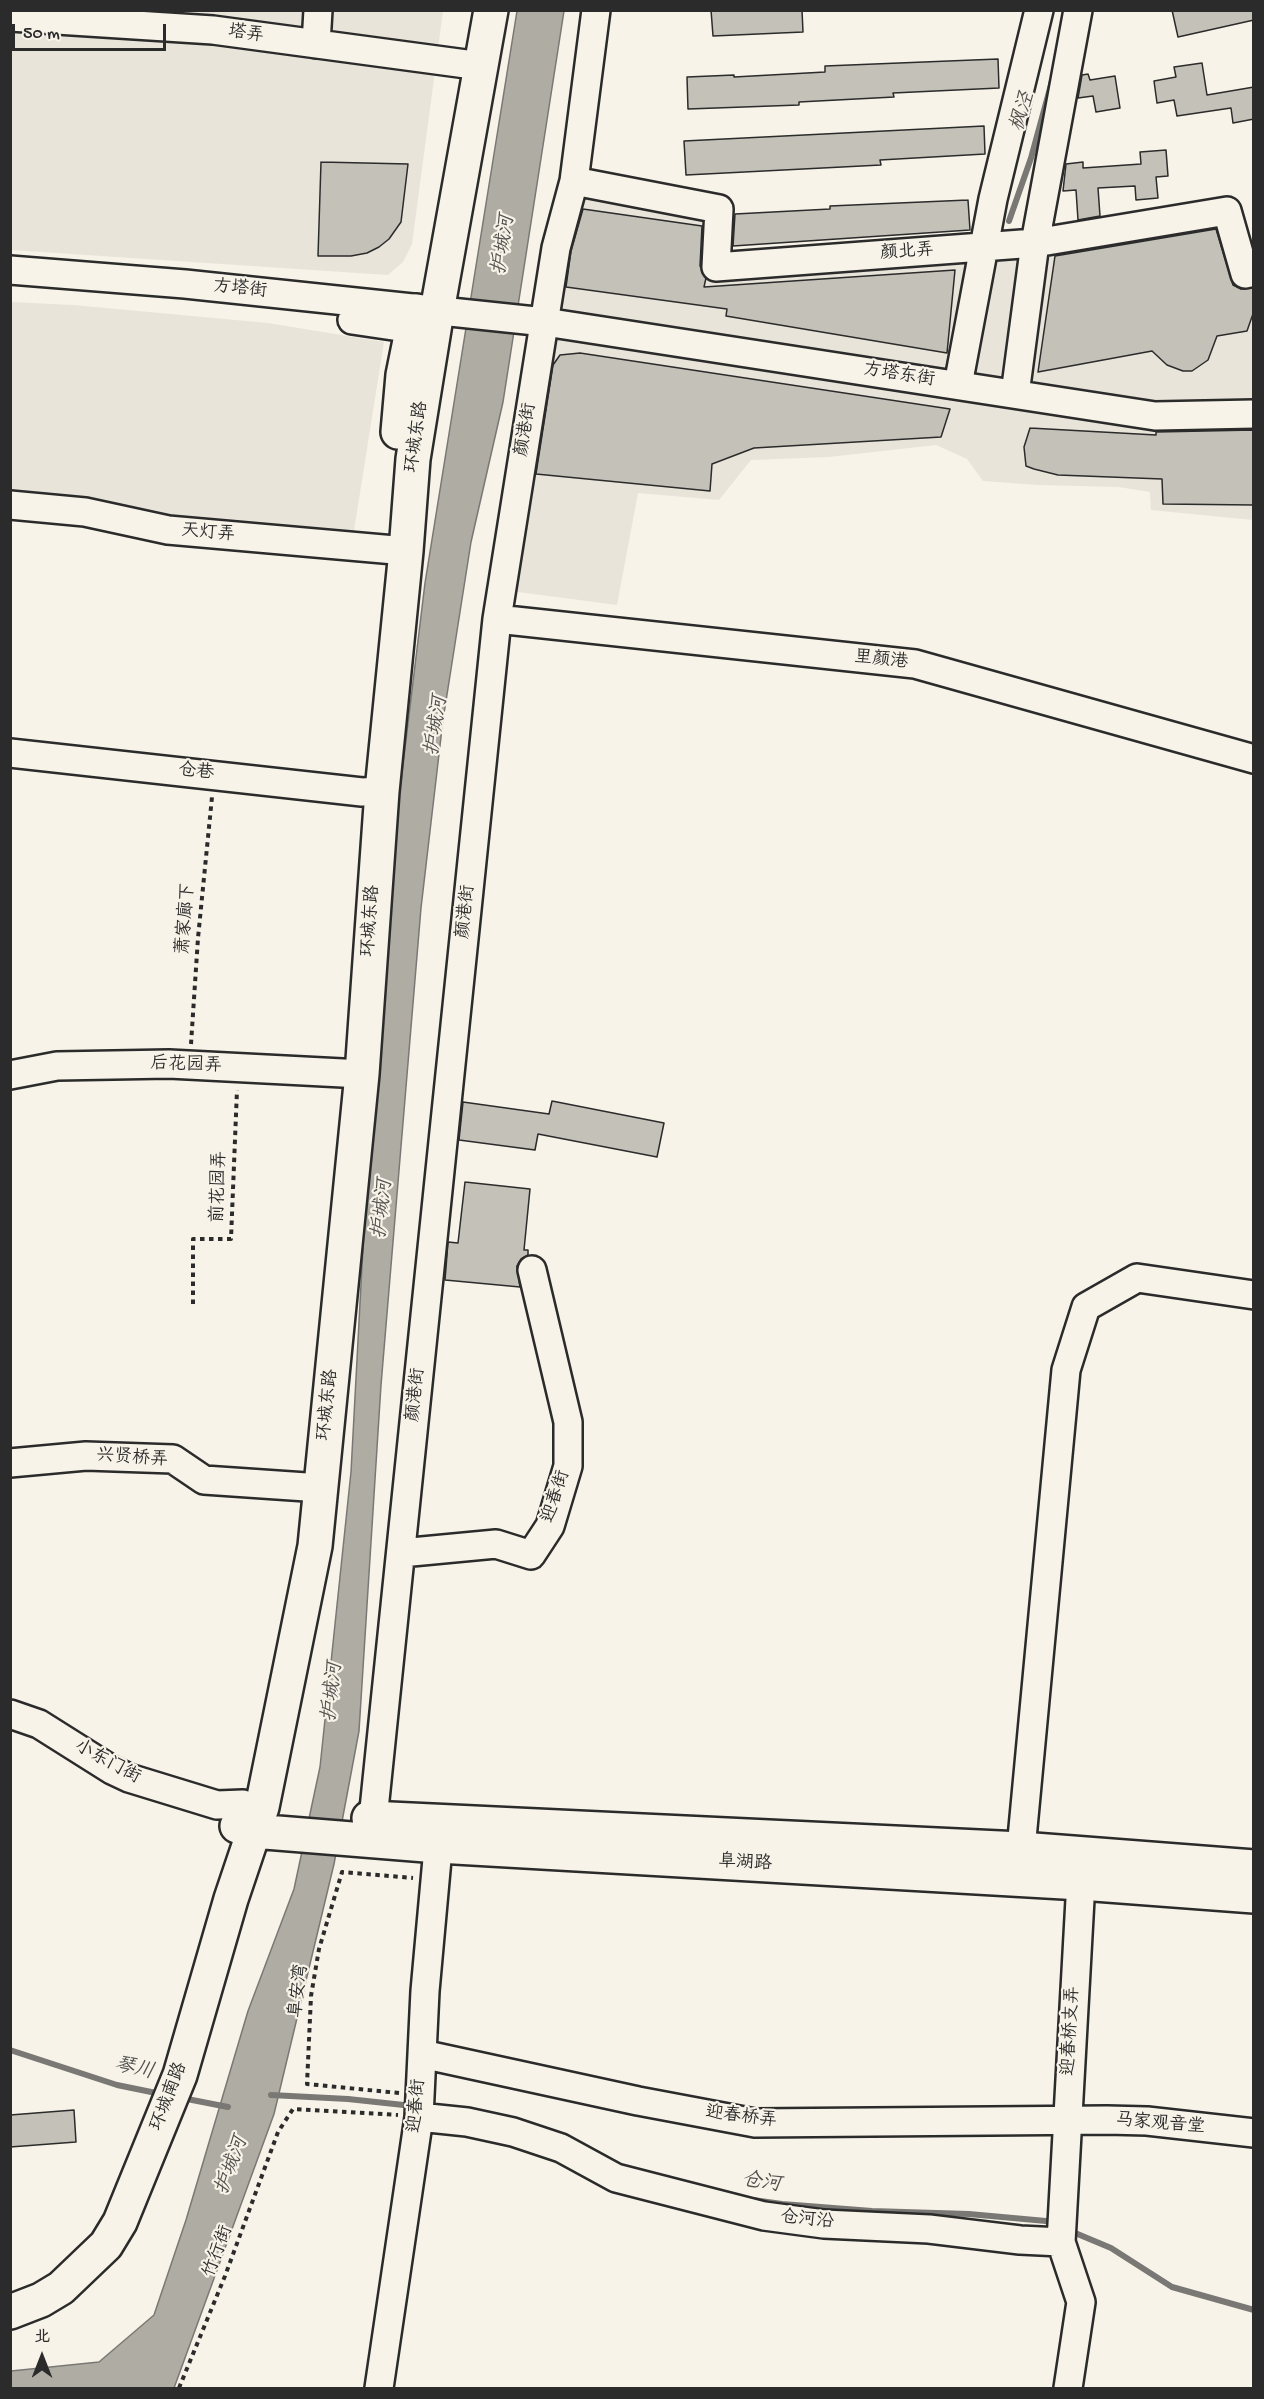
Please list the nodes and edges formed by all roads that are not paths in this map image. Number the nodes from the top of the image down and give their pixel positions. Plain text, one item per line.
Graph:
1 (318, 10) edge
2 (468, 10) edge
3 (491, 10) edge
4 (596, 10) edge
5 (1039, 10) edge
6 (1078, 10) edge
7 (10, 17) edge
8 (316, 44) junction
9 (471, 65) junction
10 (574, 181) junction
11 (1035, 243) junction
12 (982, 248) junction
13 (10, 270) edge
14 (1254, 272) edge
15 (10, 287) edge
16 (425, 319) junction
17 (469, 322) joint
18 (545, 322) junction
19 (958, 385) junction
20 (1015, 394) junction
21 (1254, 414) edge
22 (10, 505) edge
23 (396, 550) junction
24 (497, 619) junction
25 (10, 753) edge
26 (1254, 759) edge
27 (372, 791) junction
28 (351, 1073) junction
29 (10, 1075) edge
30 (532, 1270) dead end
31 (1254, 1295) edge
32 (10, 1463) edge
33 (311, 1487) junction
34 (401, 1552) junction
35 (10, 1714) edge
36 (256, 1817) junction
37 (358, 1824) junction
38 (439, 1834) junction
39 (1021, 1850) junction
40 (1254, 1867) edge
41 (1081, 1868) junction
42 (1254, 1896) edge
43 (421, 2086) junction
44 (155, 2118) junction
45 (1067, 2120) junction
46 (1254, 2133) edge
47 (1061, 2242) junction
48 (10, 2292) edge
49 (10, 2312) edge
50 (379, 2388) edge
51 (1068, 2388) edge

1 - 8 street
2 - 9 main road, 环城东路
3 - 9 main road, 环城东路
4 - 10 street, 颜港街
5 - 12 street
6 - 11 street
7 - 8 street, 塔弄
8 - 9 street, 塔弄
9 - 16 main road, 环城东路
10 - 12 street, 颜北弄
10 - 18 street, 颜港街
11 - 12 street, 颜北弄
11 - 14 street, 颜北弄
11 - 20 street
12 - 19 street
13 - 16 street, 方塔街
15 - 16 street, 方塔街
16 - 17 street, 方塔街
16 - 23 main road, 环城东路
17 - 18 street, 方塔东街
18 - 19 street, 方塔东街
18 - 24 street, 颜港街
19 - 20 street, 方塔东街
20 - 21 street, 方塔东街
22 - 23 street, 天灯弄
23 - 27 main road, 环城东路
24 - 26 street, 里颜港
24 - 34 street, 颜港街
25 - 27 street, 仓巷
27 - 28 main road, 环城东路
28 - 29 street, 后花园弄
28 - 33 main road, 环城东路
30 - 34 street, 迎春街
31 - 39 street
32 - 33 street, 兴贤桥弄
33 - 36 main road, 环城东路
34 - 37 street, 颜港街
35 - 36 street, 小东门街
36 - 37 main road, 阜湖路
36 - 44 main road, 环城南路
37 - 38 main road, 阜湖路
38 - 39 main road, 阜湖路
38 - 41 main road, 阜湖路
38 - 43 street, 迎春街
39 - 41 main road, 阜湖路
40 - 41 main road, 阜湖路
41 - 42 main road, 阜湖路
41 - 45 street, 迎春桥支弄
43 - 45 street, 迎春桥弄
43 - 47 street, 仓河沿
43 - 50 street, 迎春街
44 - 48 main road, 环城南路
44 - 49 main road, 环城南路
45 - 46 street, 马家观音堂
45 - 47 street, 迎春桥支弄
47 - 51 street

